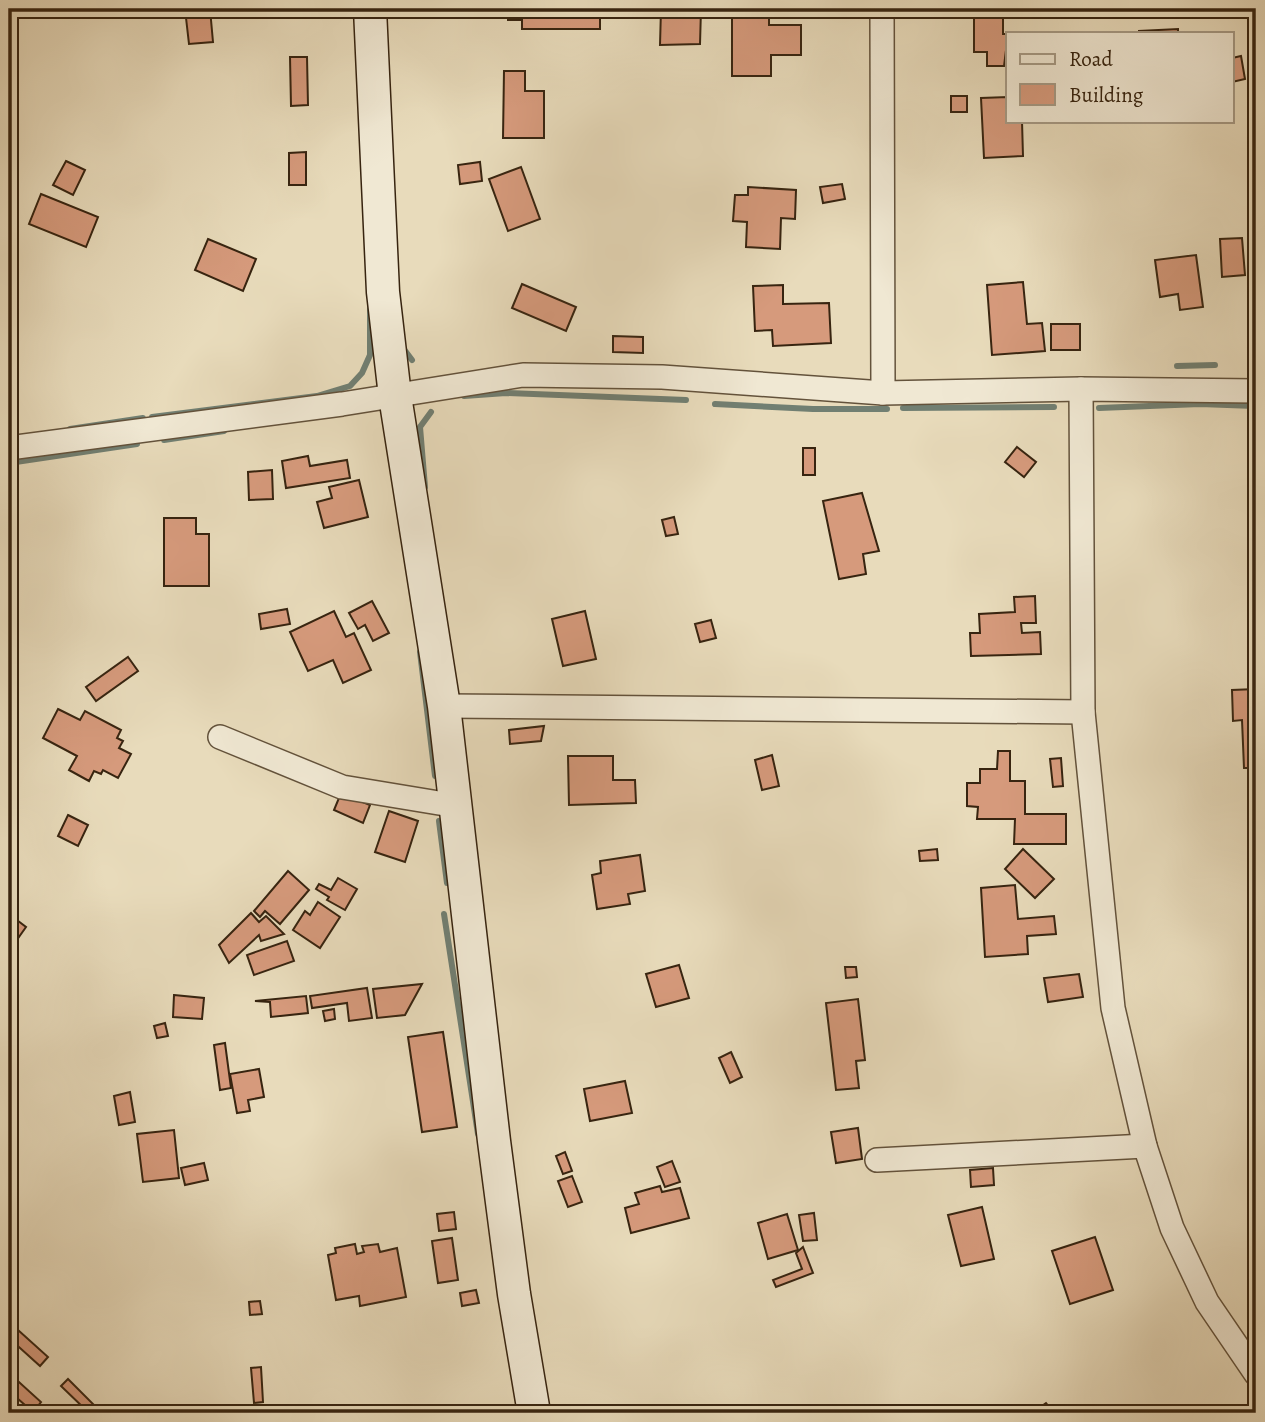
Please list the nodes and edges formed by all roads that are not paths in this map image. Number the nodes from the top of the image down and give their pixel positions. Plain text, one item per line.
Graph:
1 (370, 9) edge
2 (882, 9) edge
3 (1081, 389) junction
4 (1256, 391) edge
5 (883, 393) junction
6 (396, 396) junction
7 (9, 448) edge
8 (444, 706) junction
9 (1083, 712) junction
10 (220, 737) dead end
11 (457, 806) junction
12 (1145, 1146) junction
13 (877, 1160) dead end
14 (1254, 1367) edge
15 (534, 1413) edge

1 - 6 street
2 - 5 street
3 - 4 street
3 - 5 street
3 - 9 street
5 - 6 street
6 - 7 street
6 - 8 street
8 - 9 street
8 - 11 street
9 - 12 street
10 - 11 street
11 - 15 street
12 - 13 street
12 - 14 street

